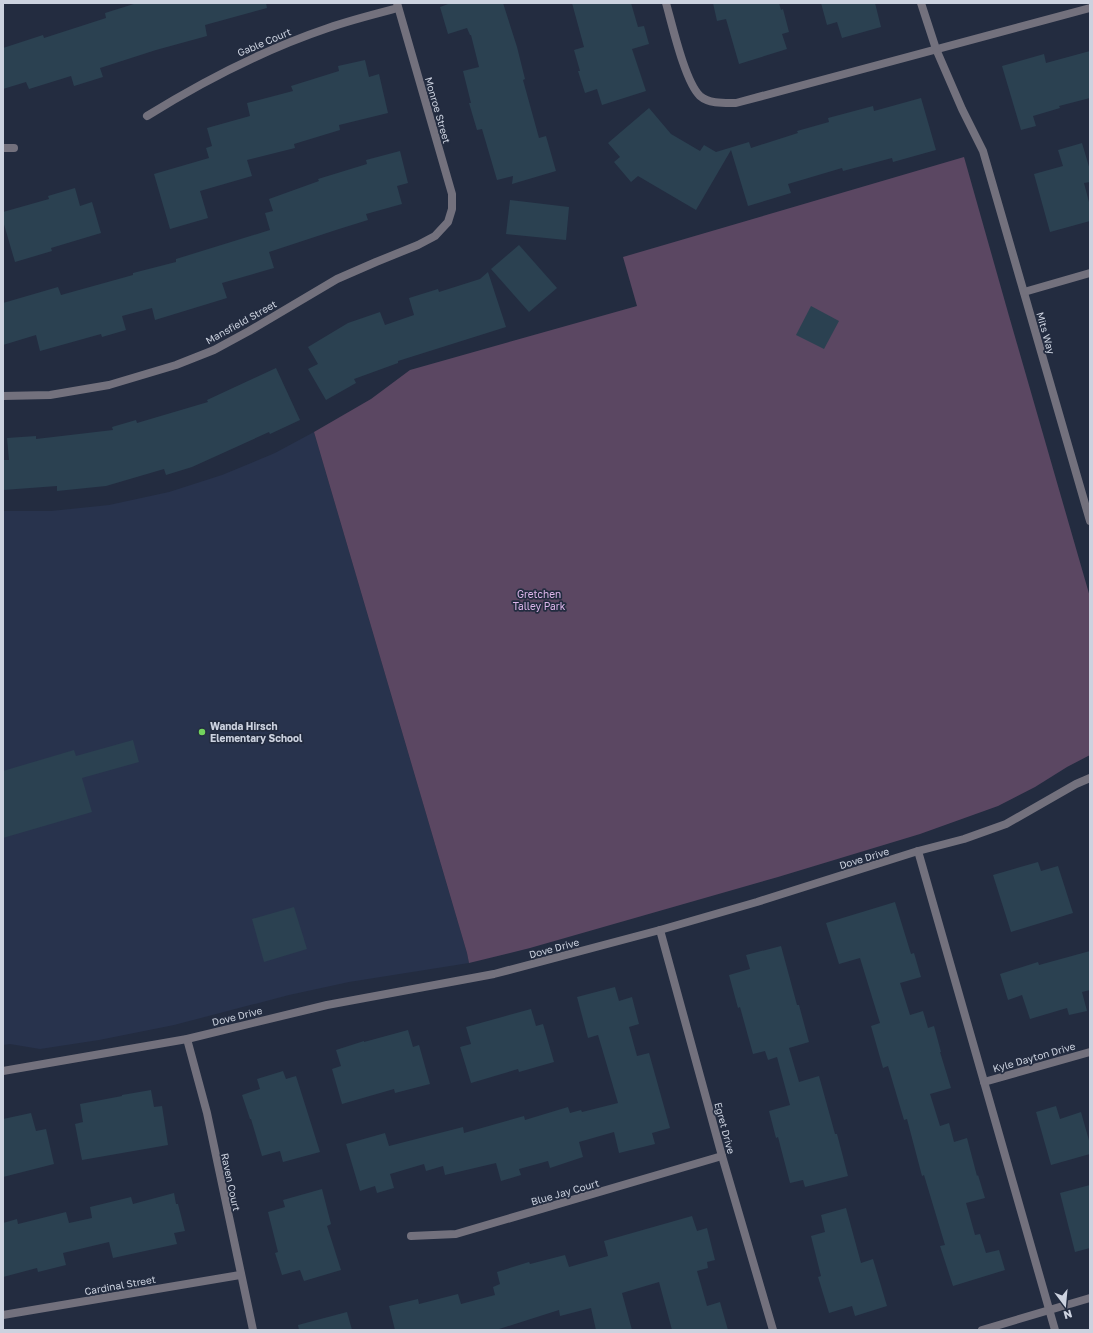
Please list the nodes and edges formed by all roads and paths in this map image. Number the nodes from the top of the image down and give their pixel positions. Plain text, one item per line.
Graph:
1 (666, 3) edge
2 (921, 3) edge
3 (397, 5) edge
4 (1090, 8) edge
5 (936, 49) junction
6 (147, 116) dead end
7 (3, 148) edge
8 (14, 148) dead end
9 (448, 222) joint
10 (1090, 273) edge
11 (1024, 292) junction
12 (3, 396) edge
13 (1090, 521) edge
14 (1090, 778) edge
15 (918, 851) junction
16 (660, 930) junction
17 (188, 1039) junction
18 (1090, 1052) edge
19 (3, 1071) edge
20 (984, 1082) junction
21 (722, 1156) junction
22 (411, 1236) dead end
23 (240, 1275) junction
24 (1090, 1298) edge
25 (1049, 1310) junction
26 (3, 1315) edge
27 (253, 1330) edge
28 (773, 1330) edge
29 (982, 1330) edge
30 (1055, 1330) edge

1 - 5 street
2 - 5 street, Mits Way
3 - 6 street, Gable Court
3 - 9 street, Monroe Street
4 - 5 street
5 - 11 street, Mits Way
7 - 8 street
9 - 12 street, Mansfield Street
10 - 11 street
11 - 13 street, Mits Way
14 - 15 street, Dove Drive
15 - 16 street, Dove Drive
15 - 20 street
16 - 17 street, Dove Drive
16 - 21 street, Egret Drive
17 - 19 street, Dove Drive
17 - 23 street, Raven Court
18 - 20 street, Kyle Dayton Drive
20 - 25 street
21 - 22 street, Blue Jay Court
21 - 28 street, Egret Drive
23 - 26 street, Cardinal Street
23 - 27 street, Raven Court
24 - 25 street
25 - 29 street
25 - 30 street

